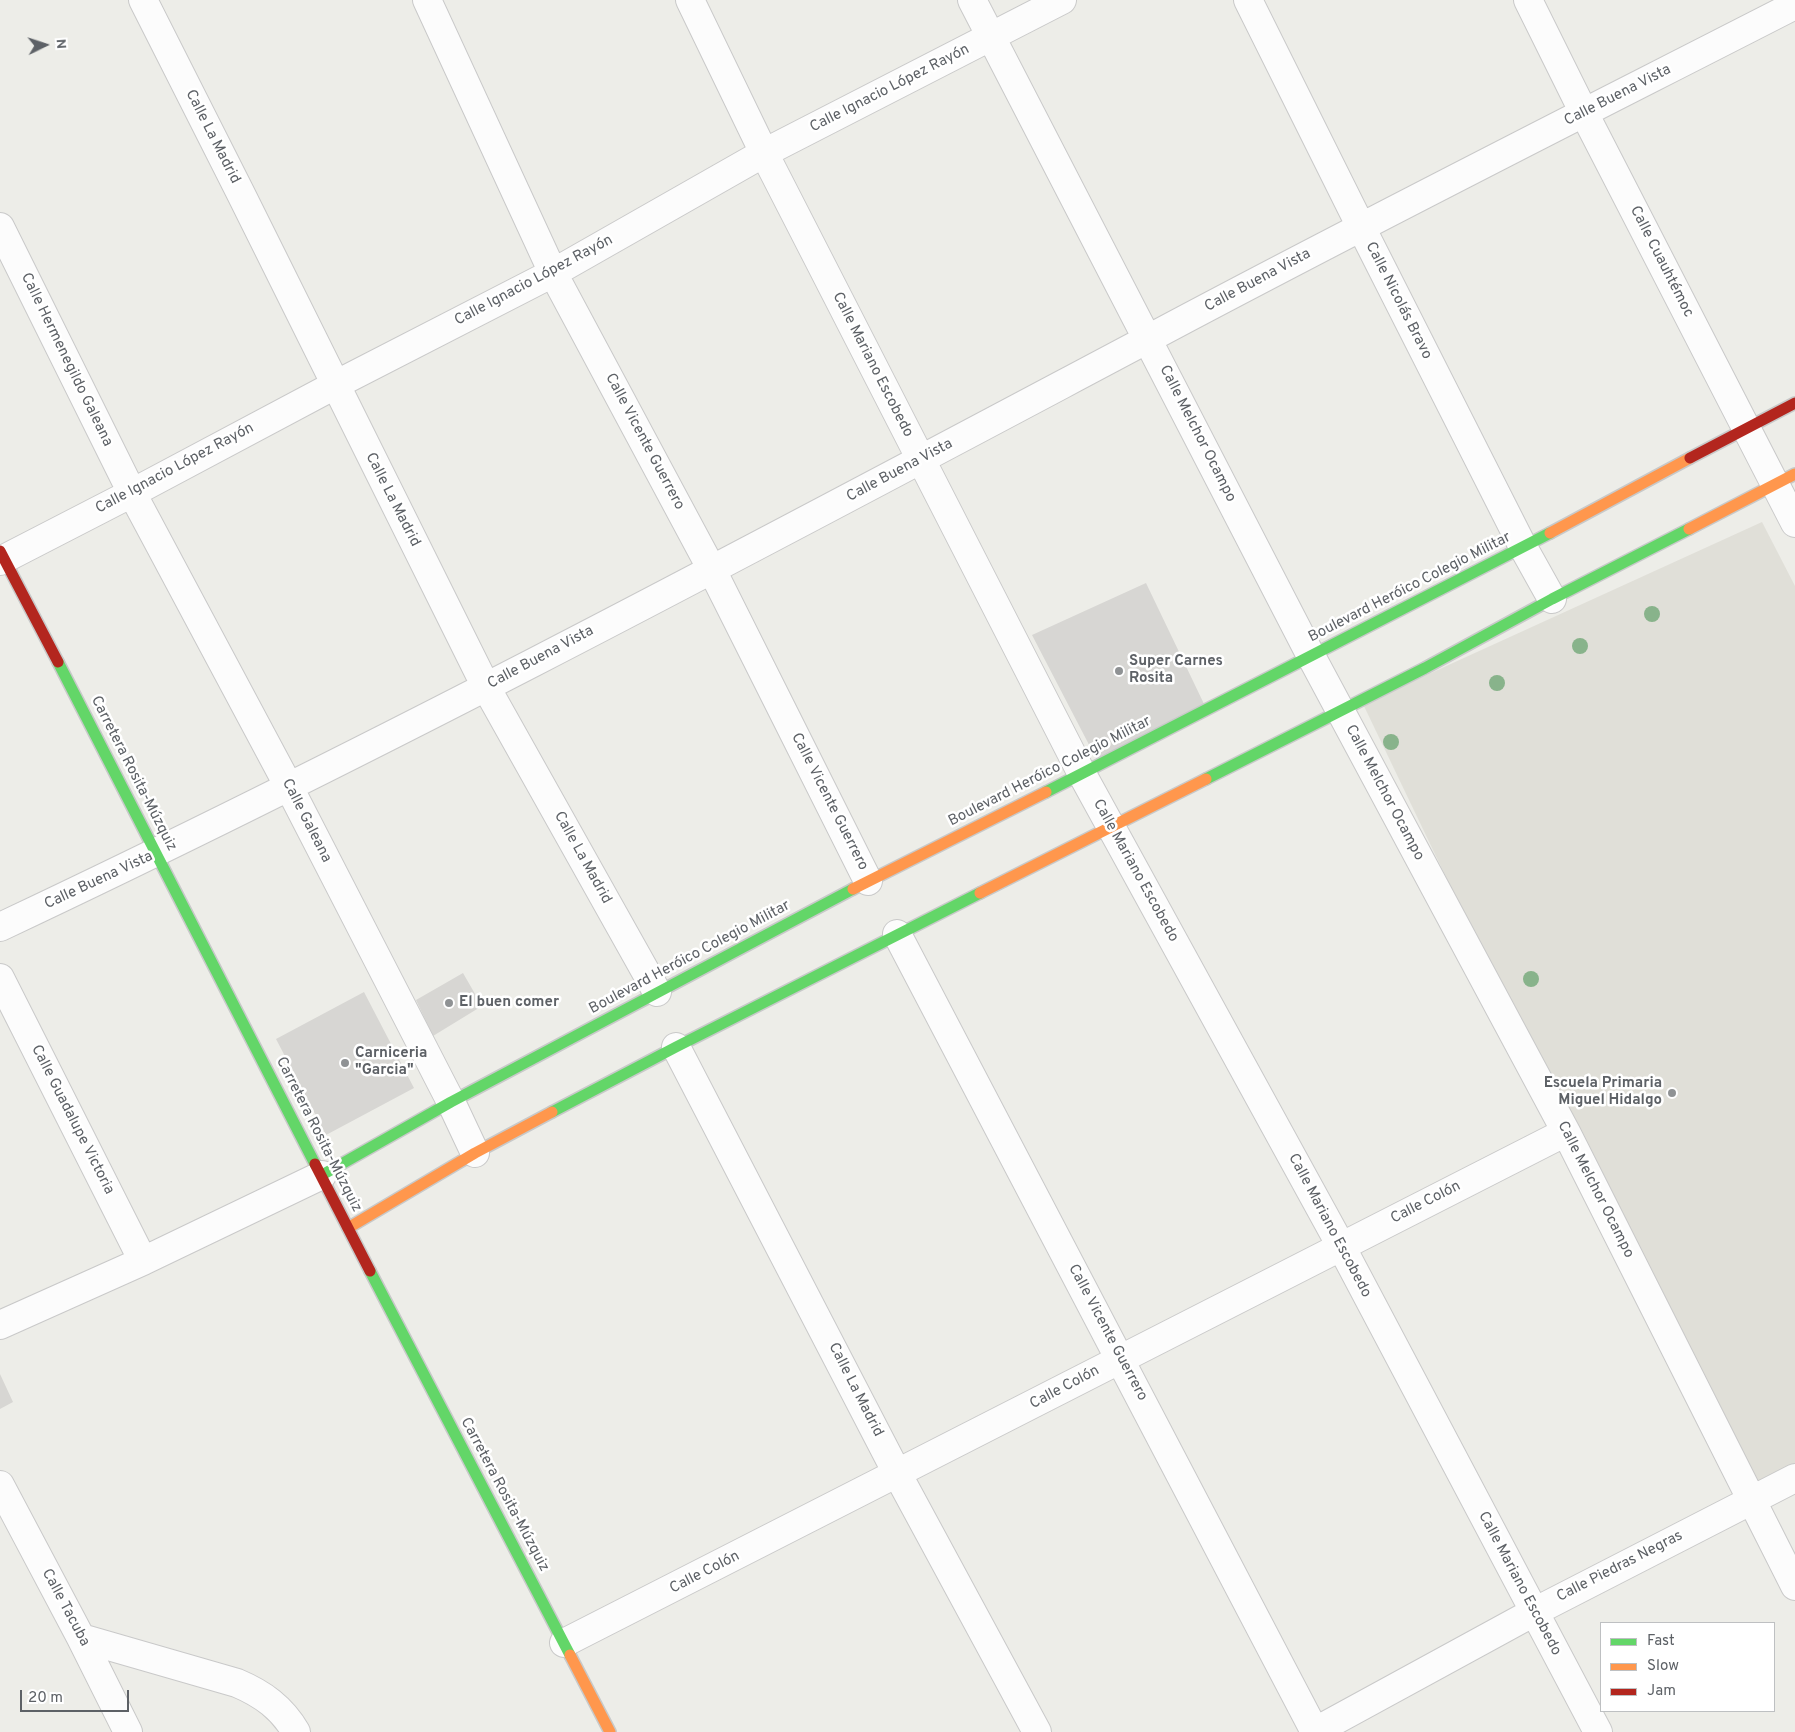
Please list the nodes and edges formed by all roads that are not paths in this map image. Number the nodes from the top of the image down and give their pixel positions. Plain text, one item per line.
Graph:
1 (142, 0) edge
2 (427, 0) edge
3 (690, 0) edge
4 (972, 0) edge
5 (1062, 0) edge
6 (1248, 0) edge
7 (1528, 0) edge
8 (1795, 5) edge
9 (992, 36) junction
10 (1584, 113) junction
11 (764, 153) junction
12 (0, 227) edge
13 (1361, 227) junction
14 (553, 273) junction
15 (1148, 338) junction
16 (335, 384) junction
17 (1795, 404) edge
18 (1747, 429) junction
19 (921, 460) junction
20 (1785, 479) edge
21 (132, 493) junction
22 (1795, 523) edge
23 (1523, 547) junction
24 (1, 557) edge
25 (711, 568) junction
26 (1552, 600) junction
27 (1311, 656) junction
28 (486, 688) junction
29 (1340, 710) junction
30 (1082, 774) junction
31 (289, 787) junction
32 (1110, 826) junction
33 (157, 853) junction
34 (868, 881) junction
35 (0, 927) edge
36 (897, 934) junction
37 (0, 978) edge
38 (657, 992) junction
39 (676, 1047) junction
40 (451, 1102) junction
41 (1566, 1132) junction
42 (475, 1153) junction
43 (322, 1175) junction
44 (348, 1228) junction
45 (1341, 1246) junction
46 (144, 1262) junction
47 (0, 1325) edge
48 (1121, 1359) junction
49 (898, 1475) junction
50 (1795, 1478) edge
51 (0, 1485) edge
52 (1751, 1499) junction
53 (1795, 1586) edge
54 (1534, 1612) junction
55 (81, 1638) junction
56 (564, 1643) junction
57 (128, 1732) edge
58 (296, 1732) edge
59 (610, 1732) edge
60 (1037, 1732) edge
61 (1315, 1732) edge
62 (1598, 1732) edge

1 - 16 street, Calle La Madrid
2 - 14 street, Calle Vicente Guerrero
3 - 11 street, Calle Mariano Escobedo
4 - 9 street, Calle Melchor Ocampo
5 - 9 street, Calle Ignacio López Rayón
6 - 13 street, Calle Nicolás Bravo
7 - 10 street, Calle Cuauhtémoc
8 - 10 street, Calle Buena Vista
9 - 11 street, Calle Ignacio López Rayón
9 - 15 street, Calle Melchor Ocampo
10 - 13 street, Calle Buena Vista
10 - 18 street, Calle Cuauhtémoc
11 - 14 street, Calle Ignacio López Rayón
11 - 19 street, Calle Mariano Escobedo
12 - 21 street, Calle Hermenegildo Galeana
13 - 15 street, Calle Buena Vista
13 - 23 street, Calle Nicolás Bravo
14 - 16 street, Calle Ignacio López Rayón
14 - 25 street, Calle Vicente Guerrero
15 - 19 street, Calle Buena Vista
15 - 27 street, Calle Melchor Ocampo
16 - 21 street, Calle Ignacio López Rayón
16 - 28 street, Calle La Madrid
17 - 18 street, Boulevard Heróico Colegio Militar
18 - 20 street, Calle Cuauhtémoc
18 - 23 street, Boulevard Heróico Colegio Militar
19 - 25 street, Calle Buena Vista
19 - 30 street, Calle Mariano Escobedo
20 - 22 street, Calle Cuauhtémoc
20 - 26 street
21 - 24 street, Calle Ignacio López Rayón
21 - 31 street, Calle Galeana
23 - 26 street, Calle Nicolás Bravo
23 - 27 street, Boulevard Heróico Colegio Militar
24 - 33 street, Carretera Rosita-Múzquiz
25 - 28 street, Calle Buena Vista
25 - 34 street, Calle Vicente Guerrero
26 - 29 street
27 - 29 street, Calle Melchor Ocampo
27 - 30 street, Boulevard Heróico Colegio Militar
28 - 31 street, Calle Buena Vista
28 - 38 street, Calle La Madrid
29 - 32 street
29 - 41 street, Calle Melchor Ocampo
30 - 32 street, Calle Mariano Escobedo
30 - 34 street, Boulevard Heróico Colegio Militar
31 - 33 street, Calle Buena Vista
31 - 40 street, Calle Galeana
32 - 36 street
32 - 45 street, Calle Mariano Escobedo
33 - 35 street, Calle Buena Vista
33 - 43 street, Carretera Rosita-Múzquiz
34 - 38 street, Boulevard Heróico Colegio Militar
36 - 39 street
36 - 48 street, Calle Vicente Guerrero
37 - 46 street, Calle Guadalupe Victoria
38 - 40 street, Boulevard Heróico Colegio Militar
39 - 42 street
39 - 49 street, Calle La Madrid
40 - 42 street, Calle Galeana
40 - 43 street, Boulevard Heróico Colegio Militar
41 - 45 street, Calle Colón
41 - 52 street, Calle Melchor Ocampo
42 - 44 street
43 - 44 street, Carretera Rosita-Múzquiz
43 - 46 street
44 - 56 street, Carretera Rosita-Múzquiz
45 - 48 street, Calle Colón
45 - 54 street, Calle Mariano Escobedo
46 - 47 street
48 - 49 street, Calle Colón
48 - 61 street, Calle Vicente Guerrero
49 - 56 street, Calle Colón
49 - 60 street, Calle La Madrid
50 - 52 street, Calle Piedras Negras
51 - 55 street, Calle Tacuba
52 - 53 street, Calle Melchor Ocampo
52 - 54 street, Calle Piedras Negras
54 - 61 street, Calle Piedras Negras
54 - 62 street, Calle Mariano Escobedo
55 - 57 street, Calle Tacuba
55 - 58 street
56 - 59 street, Carretera Rosita-Múzquiz

